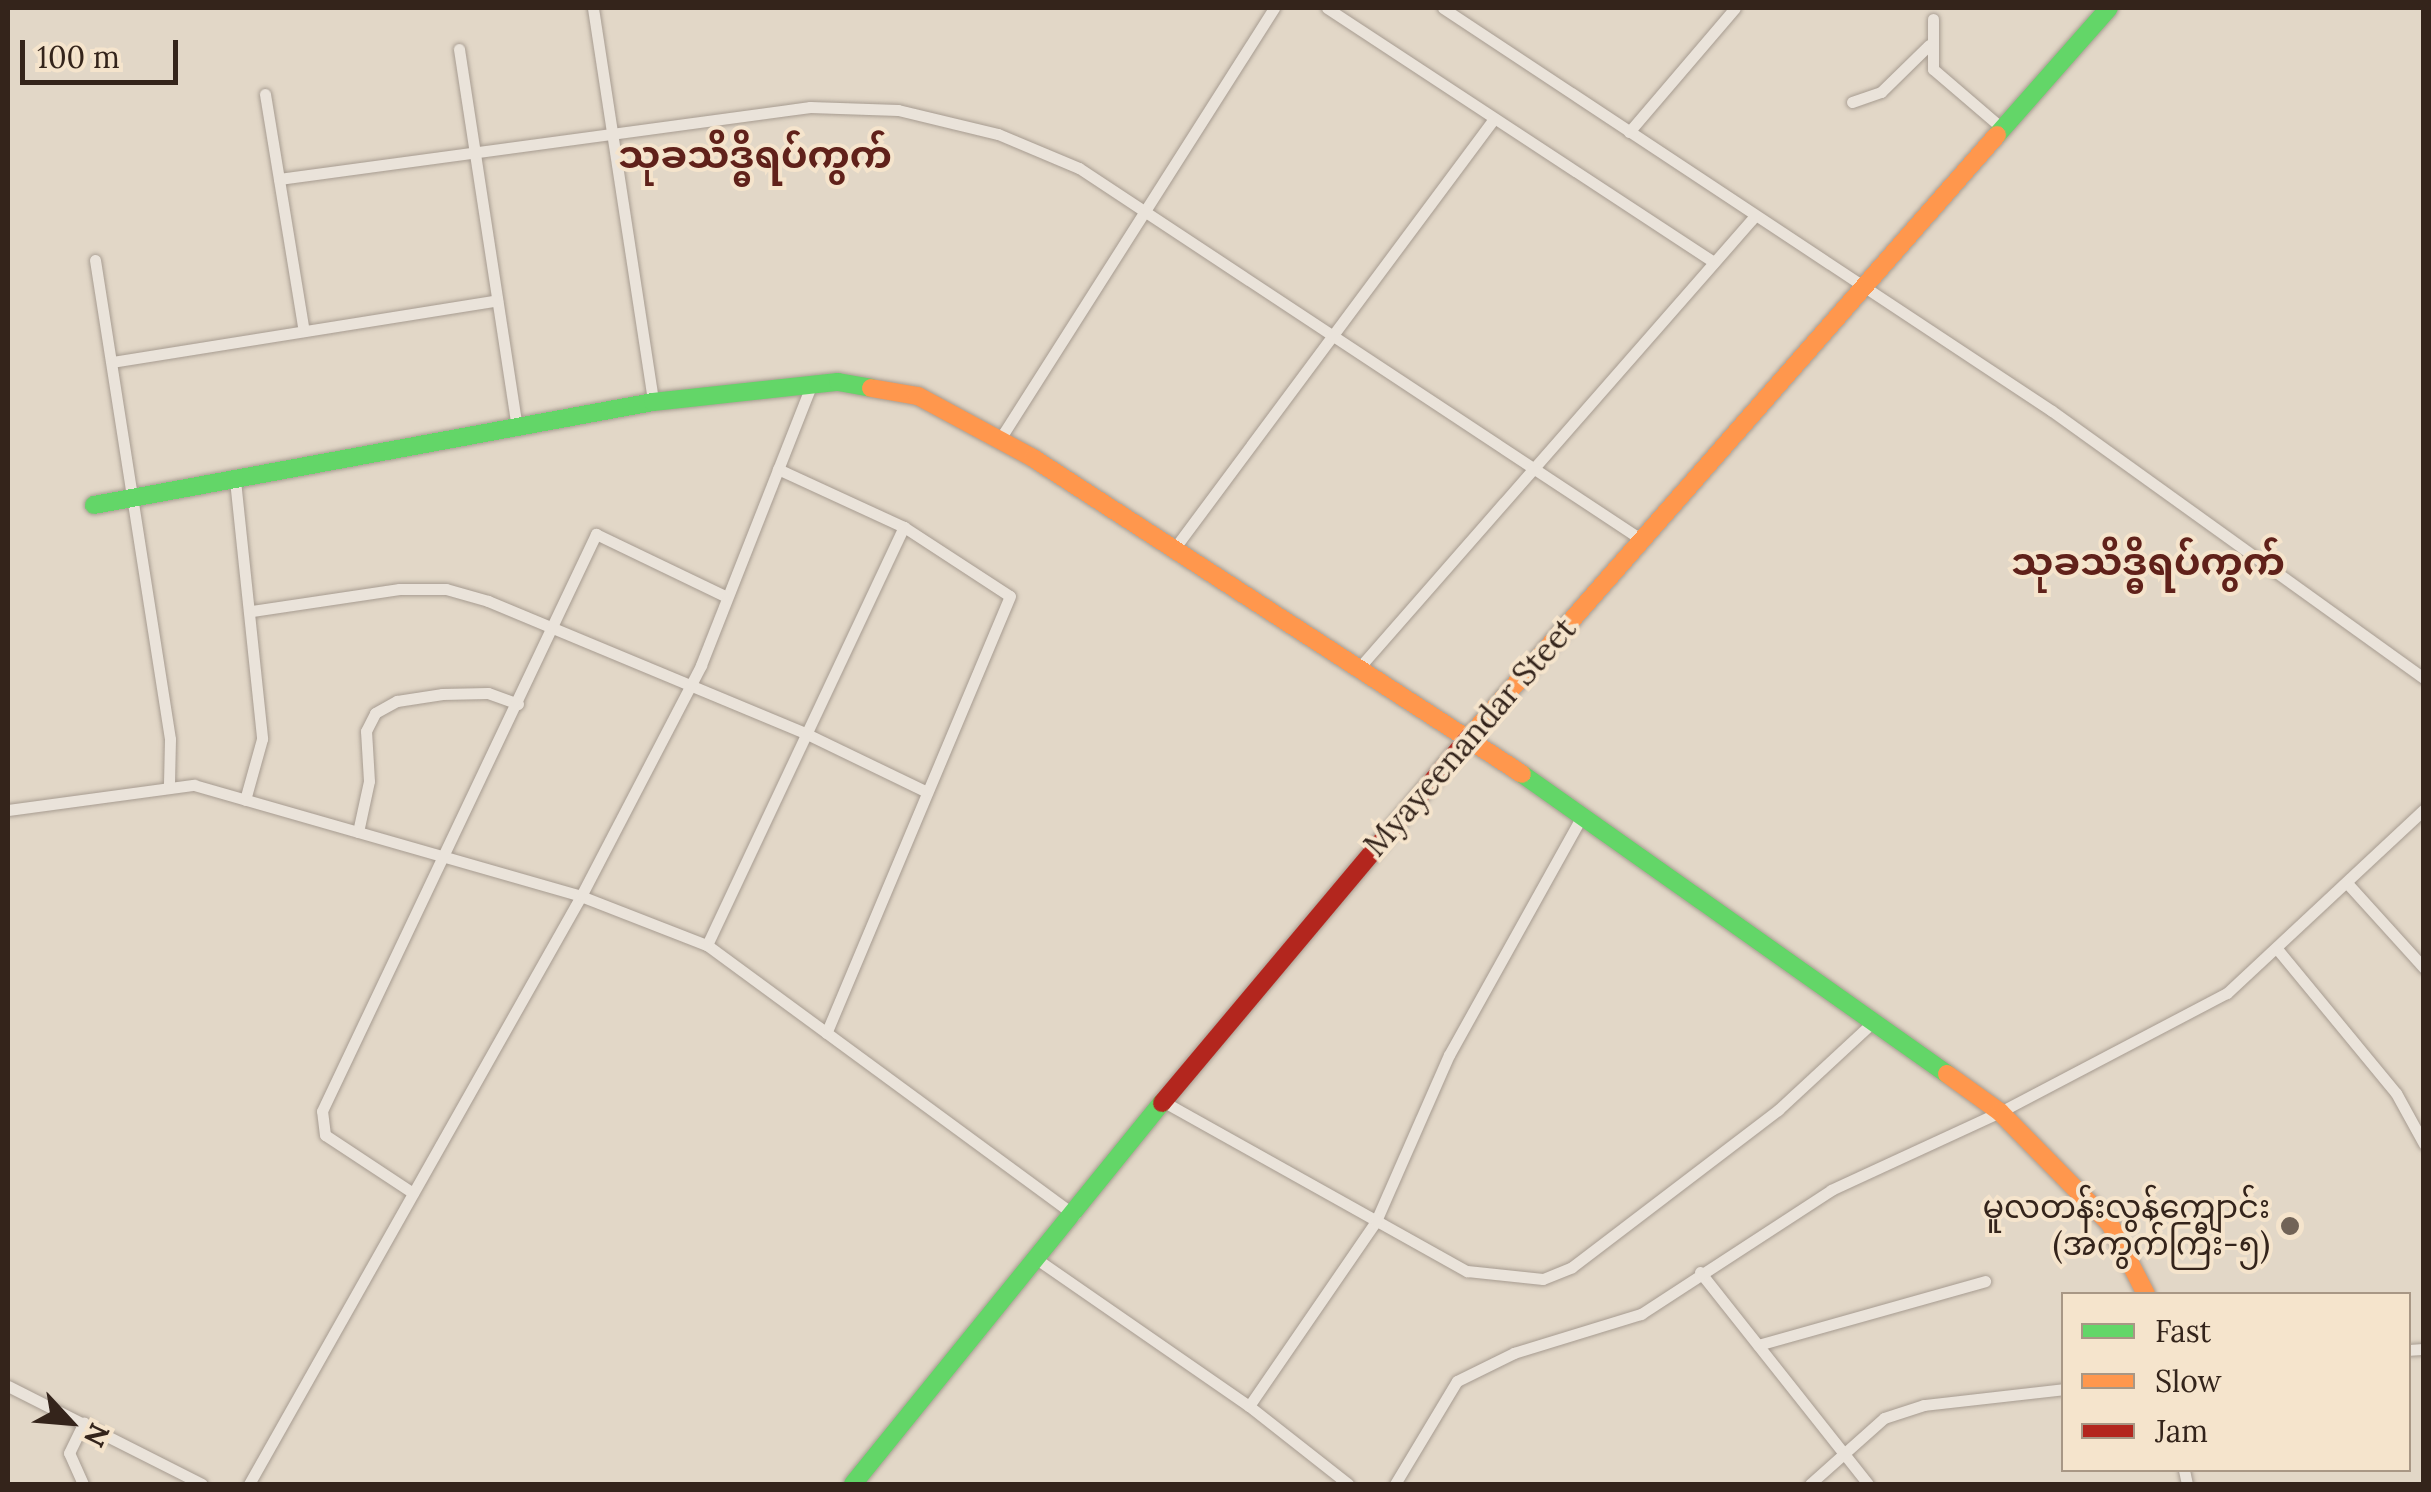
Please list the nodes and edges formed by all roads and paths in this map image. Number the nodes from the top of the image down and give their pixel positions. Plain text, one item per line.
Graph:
1 (593, 8) edge
2 (1274, 8) edge
3 (1327, 8) edge
4 (1443, 8) edge
5 (1735, 8) edge
6 (2109, 8) edge
7 (1932, 19) dead end
8 (1929, 45) junction
9 (459, 49) dead end
10 (265, 94) dead end
11 (1852, 102) dead end
12 (1493, 120) junction
13 (2003, 129) junction
14 (612, 131) junction
15 (1629, 132) junction
16 (475, 151) junction
17 (279, 180) junction
18 (1146, 210) junction
19 (1754, 217) junction
20 (95, 260) dead end
21 (1714, 262) junction
22 (1864, 288) junction
23 (497, 300) junction
24 (304, 331) junction
25 (1332, 335) junction
26 (112, 362) junction
27 (812, 383) junction
28 (654, 402) junction
29 (517, 427) junction
30 (1000, 439) junction
31 (1535, 468) junction
32 (778, 469) junction
33 (234, 480) junction
34 (134, 498) junction
35 (94, 505) dead end
36 (904, 527) junction
37 (1642, 540) junction
38 (1174, 549) junction
39 (727, 598) junction
40 (252, 611) junction
41 (553, 627) junction
42 (1356, 671) junction
43 (2424, 678) edge
44 (690, 686) junction
45 (518, 704) junction
46 (807, 734) junction
47 (1469, 738) junction
48 (169, 784) junction
49 (927, 792) junction
50 (245, 800) junction
51 (2424, 809) edge
52 (8, 810) edge
53 (1580, 818) junction
54 (358, 832) junction
55 (448, 858) junction
56 (2347, 883) junction
57 (580, 896) junction
58 (707, 945) junction
59 (2278, 950) junction
60 (2424, 968) edge
61 (1874, 1021) junction
62 (826, 1032) junction
63 (1164, 1102) junction
64 (2000, 1112) junction
65 (2424, 1144) edge
66 (414, 1193) junction
67 (1074, 1215) junction
68 (1376, 1221) junction
69 (1038, 1260) junction
70 (1700, 1272) junction
71 (1985, 1281) dead end
72 (2145, 1292) edge
73 (1758, 1345) junction
74 (8, 1386) edge
75 (2061, 1389) edge
76 (1249, 1406) junction
77 (84, 1422) junction
78 (1844, 1454) junction
79 (83, 1484) edge
80 (202, 1484) edge
81 (250, 1484) edge
82 (853, 1484) edge
83 (1348, 1484) edge
84 (1395, 1484) edge
85 (1810, 1484) edge
86 (1868, 1484) edge

1 - 14 street
2 - 18 street
3 - 12 street
4 - 15 street
5 - 15 street
6 - 13 street, Myayeenandar Steet
7 - 8 street
8 - 11 street
8 - 13 street
9 - 16 street
10 - 17 street
12 - 21 street
12 - 25 street
13 - 22 street, Myayeenandar Steet
14 - 16 street
14 - 18 street
14 - 28 street
15 - 19 street
16 - 17 street
16 - 23 street
17 - 24 street
18 - 25 street
18 - 30 street
19 - 21 street
19 - 22 street
20 - 26 street
21 - 31 street
22 - 37 street, Myayeenandar Steet
22 - 43 street
23 - 24 street
23 - 29 street
24 - 26 street
25 - 31 street
25 - 38 street
26 - 34 street
27 - 28 street
27 - 30 street
27 - 32 street
28 - 29 street
29 - 33 street
30 - 38 street
31 - 37 street
31 - 42 street
32 - 36 street
32 - 39 street
33 - 34 street
33 - 40 street
34 - 35 street
34 - 48 street
36 - 46 street
36 - 49 street
37 - 47 street, Myayeenandar Steet
38 - 42 street
39 - 41 street
39 - 44 street
40 - 41 street
40 - 50 street
41 - 44 street
41 - 45 street
42 - 47 street
44 - 46 street
44 - 57 street
45 - 54 street
45 - 55 street
46 - 49 street
46 - 58 street
47 - 53 street
47 - 63 street, Myayeenandar Steet
48 - 50 street
48 - 52 street
49 - 62 street
50 - 54 street
51 - 56 street
53 - 61 street
53 - 68 street
54 - 55 street
55 - 57 street
55 - 66 street
56 - 59 street
56 - 60 street
57 - 58 street
57 - 66 street
58 - 62 street
59 - 64 street
59 - 65 street
61 - 64 street
61 - 68 street
62 - 67 street
63 - 67 street, Myayeenandar Steet
63 - 68 street
64 - 70 street
64 - 72 street
66 - 81 street
67 - 69 street, Myayeenandar Steet
68 - 76 street
69 - 76 street
69 - 82 street, Myayeenandar Steet
70 - 73 street
70 - 84 street
71 - 73 street
73 - 78 street
74 - 77 street
75 - 78 street
76 - 83 street
77 - 79 street
77 - 80 street
78 - 85 street
78 - 86 street

